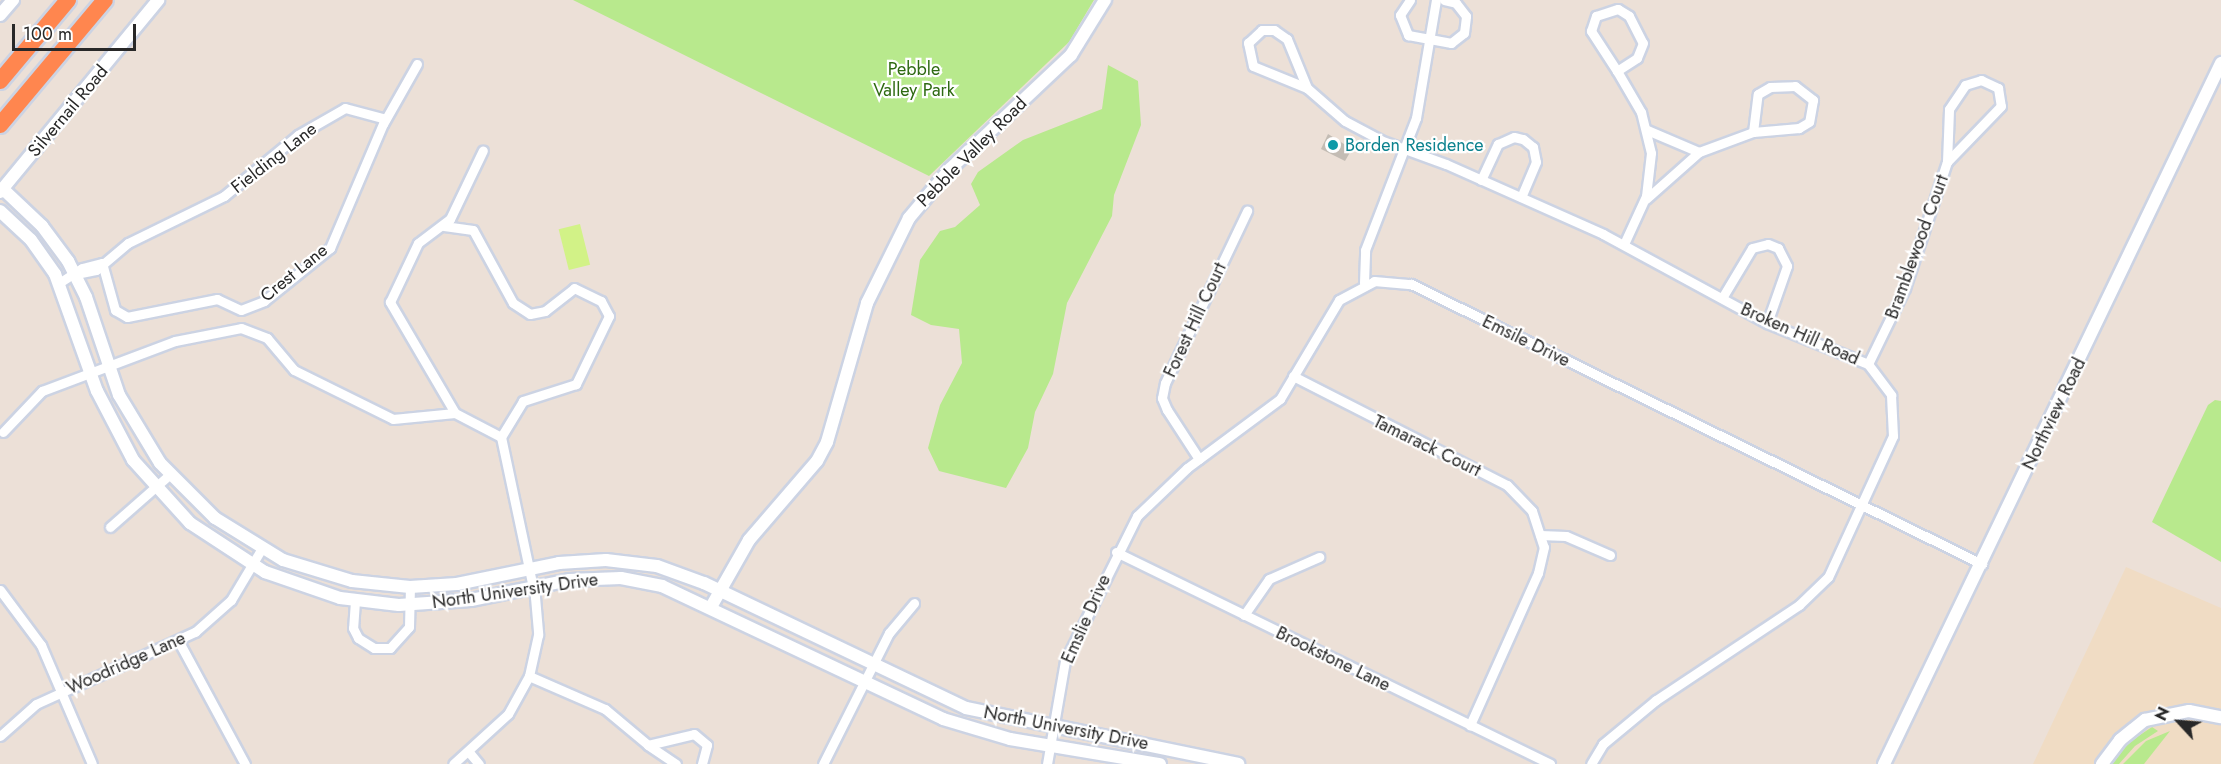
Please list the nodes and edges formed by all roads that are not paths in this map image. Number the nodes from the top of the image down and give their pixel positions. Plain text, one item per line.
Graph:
1 (13, 0) edge
2 (68, 0) edge
3 (105, 0) edge
4 (158, 0) edge
5 (1105, 0) edge
6 (1410, 0) edge
7 (1436, 0) edge
8 (1444, 0) edge
9 (0, 15) edge
10 (1429, 42) junction
11 (2221, 63) edge
12 (417, 64) dead end
13 (1617, 71) junction
14 (0, 81) edge
15 (1307, 88) junction
16 (386, 119) junction
17 (0, 125) edge
18 (1647, 130) junction
19 (1753, 132) junction
20 (483, 150) dead end
21 (1407, 150) junction
22 (1699, 152) junction
23 (1947, 162) junction
24 (1481, 180) junction
25 (2, 190) edge
26 (1521, 197) junction
27 (1644, 200) junction
28 (0, 211) edge
29 (1247, 211) dead end
30 (444, 226) junction
31 (1623, 244) junction
32 (102, 263) junction
33 (76, 274) junction
34 (59, 283) junction
35 (1364, 283) junction
36 (1722, 298) junction
37 (1767, 323) junction
38 (1868, 364) junction
39 (107, 366) junction
40 (90, 372) junction
41 (1293, 376) junction
42 (455, 413) junction
43 (3, 432) dead end
44 (501, 436) junction
45 (1199, 459) junction
46 (170, 475) junction
47 (156, 488) junction
48 (1858, 507) junction
49 (110, 527) dead end
50 (1540, 535) junction
51 (262, 549) junction
52 (1116, 552) junction
53 (1610, 555) dead end
54 (1319, 557) dead end
55 (1982, 564) junction
56 (253, 566) junction
57 (529, 568) junction
58 (532, 586) junction
59 (410, 587) junction
60 (0, 590) edge
61 (720, 591) junction
62 (355, 601) junction
63 (914, 603) dead end
64 (411, 605) junction
65 (711, 607) junction
66 (1244, 615) junction
67 (179, 642) junction
68 (872, 666) junction
69 (529, 676) junction
70 (864, 682) junction
71 (64, 691) junction
72 (2221, 717) edge
73 (1470, 725) junction
74 (1053, 728) junction
75 (0, 736) edge
76 (648, 746) junction
77 (1050, 746) junction
78 (468, 751) junction
79 (93, 764) edge
80 (245, 764) edge
81 (453, 764) edge
82 (479, 764) edge
83 (676, 764) edge
84 (702, 764) edge
85 (823, 764) edge
86 (1047, 764) edge
87 (1160, 764) edge
88 (1238, 764) edge
89 (1550, 764) edge
90 (1591, 764) edge
91 (1884, 764) edge
92 (2102, 764) edge

1 - 9 street
2 - 14 highway
3 - 17 highway
4 - 25 street, Silvernail Road
5 - 61 street, Pebble Valley Road
6 - 10 street
7 - 10 street
8 - 10 street
10 - 21 street
11 - 55 street, Northview Road
12 - 16 street, Crest Lane
13 - 13 street
13 - 18 street
15 - 15 street
15 - 21 street, Broken Hill Road
16 - 32 street, Fielding Lane
16 - 32 street, Crest Lane
18 - 22 street
18 - 27 street
19 - 19 street
19 - 22 street
20 - 30 street
21 - 24 street, Broken Hill Road
21 - 35 street
22 - 27 street
23 - 23 street, Bramblewood Court
23 - 38 street, Bramblewood Court
24 - 26 street, Broken Hill Road
24 - 26 street
25 - 33 street, North University Drive
26 - 31 street, Broken Hill Road
27 - 31 street
28 - 34 street, North University Drive
29 - 45 street, Forest Hill Court
30 - 42 street
30 - 44 street
31 - 36 street, Broken Hill Road
32 - 33 street, Fielding Lane
33 - 34 street, Fielding Lane
33 - 39 street, North University Drive
34 - 40 street, North University Drive
35 - 41 street
35 - 48 street, Emsile Drive
36 - 37 street, Broken Hill Road
36 - 37 street
37 - 38 street, Broken Hill Road
38 - 48 street, Broken Hill Road
39 - 40 street
39 - 42 street
39 - 46 street, North University Drive
40 - 43 street
40 - 47 street, North University Drive
41 - 45 street
41 - 50 street, Tamarack Court
42 - 44 street
44 - 57 street, North University Drive
45 - 52 street, Emslie Drive
46 - 47 street
46 - 51 street, North University Drive
47 - 49 street
47 - 56 street, North University Drive
48 - 55 street, Emsile Drive
48 - 90 street, Broken Hill Road
50 - 53 street
50 - 73 street, Tamarack Court
51 - 56 street, Woodridge Lane
51 - 59 street, North University Drive
52 - 66 street, Brookstone Lane
52 - 74 street, Emslie Drive
54 - 66 street
55 - 91 street, Northview Road
56 - 62 street, North University Drive
56 - 67 street, Woodridge Lane
57 - 58 street
57 - 59 street, North University Drive
57 - 61 street, North University Drive
58 - 64 street, North University Drive
58 - 65 street, North University Drive
58 - 69 street
59 - 64 street
60 - 71 street
61 - 65 street, Pebble Valley Road
61 - 68 street, North University Drive
62 - 64 street, North University Drive
62 - 64 street
63 - 68 street
65 - 70 street, North University Drive
66 - 73 street, Brookstone Lane
67 - 71 street, Woodridge Lane
67 - 80 street
68 - 70 street
68 - 74 street, North University Drive
69 - 76 street
69 - 78 street
70 - 77 street, North University Drive
70 - 85 street
71 - 75 street, Woodridge Lane
71 - 79 street
72 - 92 street
73 - 89 street, Brookstone Lane
74 - 77 street, Emslie Drive
74 - 88 street, North University Drive
76 - 83 street
76 - 84 street
77 - 86 street, Emslie Drive
77 - 87 street, North University Drive
78 - 81 street
78 - 82 street

